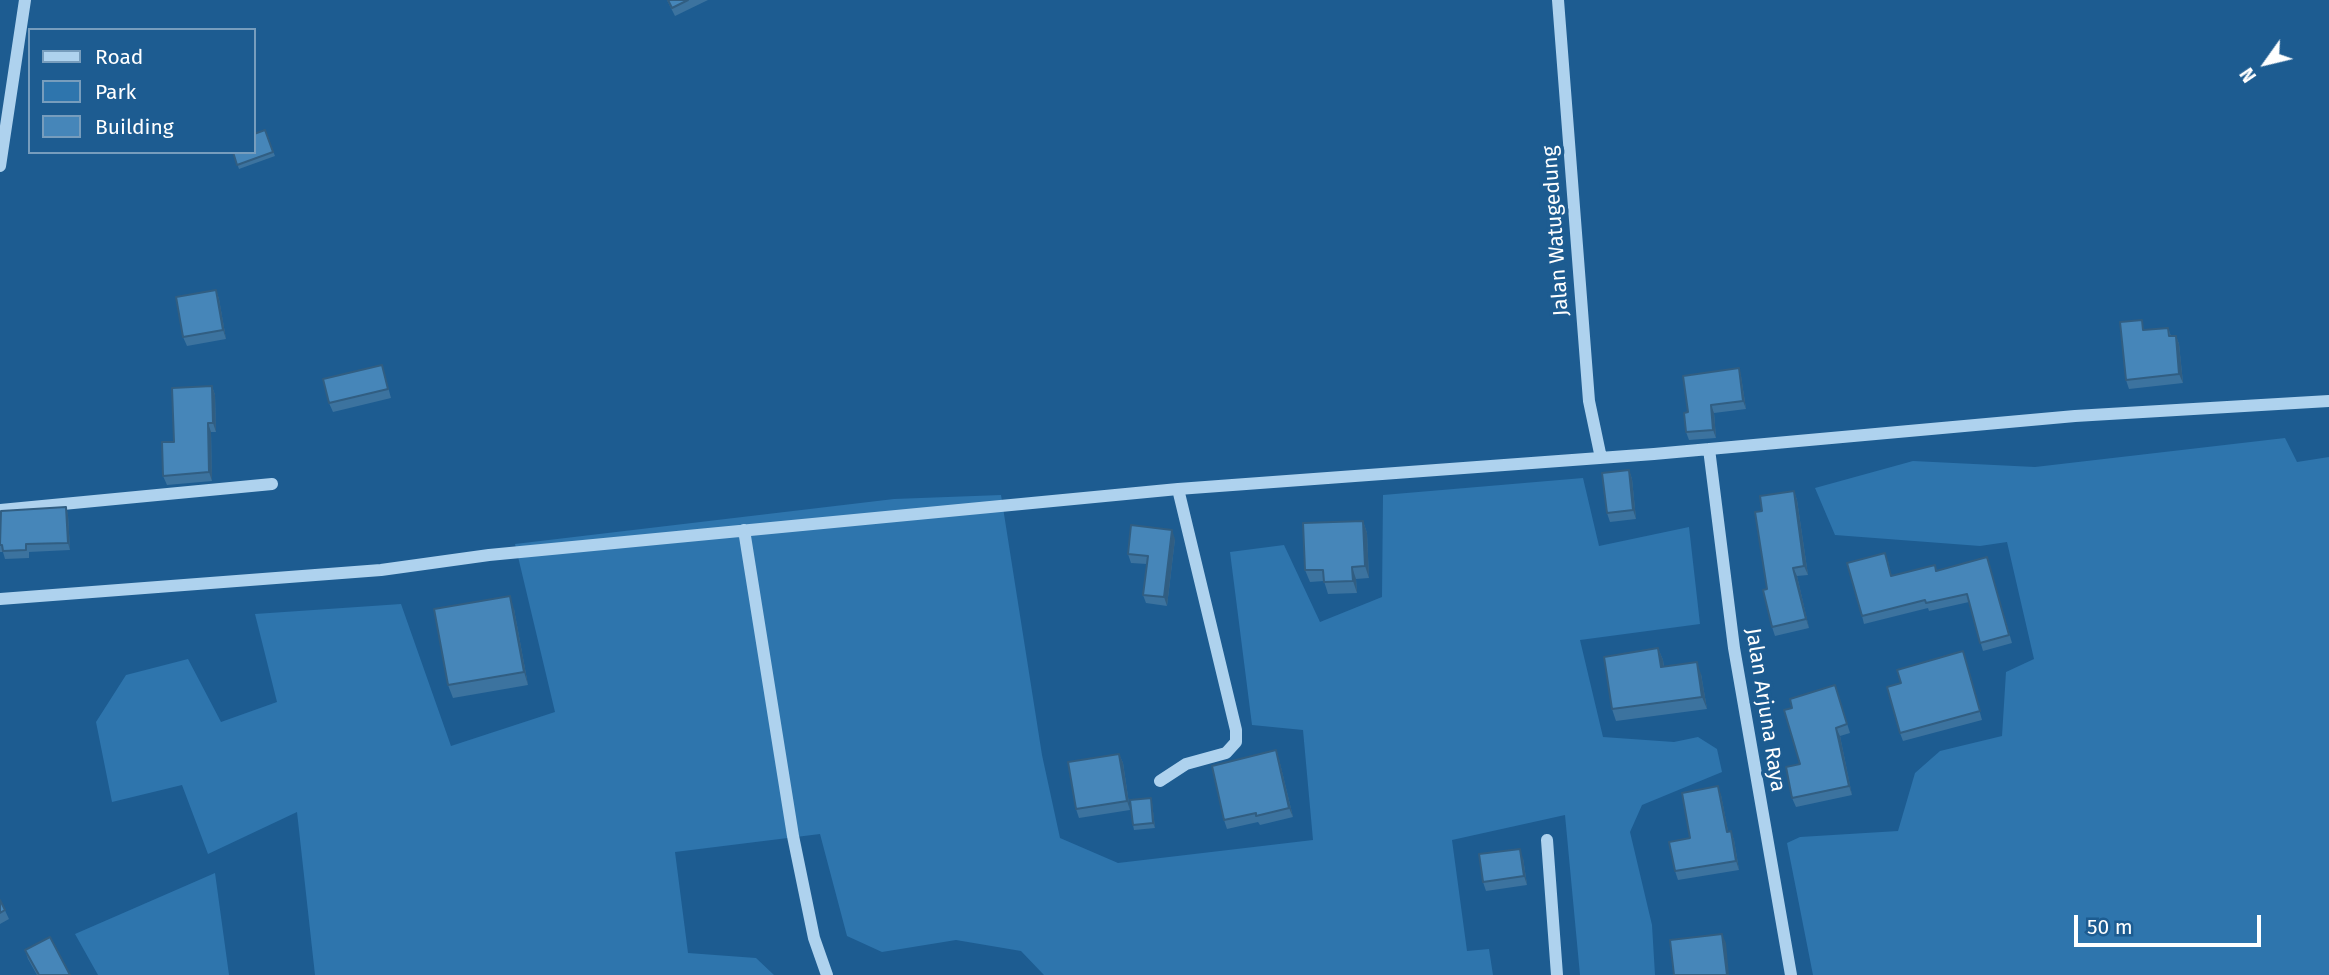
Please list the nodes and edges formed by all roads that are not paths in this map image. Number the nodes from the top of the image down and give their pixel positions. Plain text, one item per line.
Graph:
1 (26, 0) edge
2 (1558, 0) edge
3 (0, 166) edge
4 (2329, 401) edge
5 (1709, 449) junction
6 (1601, 458) junction
7 (272, 484) dead end
8 (1178, 489) junction
9 (0, 510) edge
10 (744, 530) junction
11 (0, 599) edge
12 (1160, 781) dead end
13 (1547, 840) dead end
14 (827, 975) edge
15 (1557, 975) edge
16 (1791, 975) edge

1 - 3 street
2 - 6 street, Jalan Watugedung
4 - 5 street
5 - 6 street
5 - 16 street, Jalan Arjuna Raya
6 - 8 street
7 - 9 street
8 - 10 street
8 - 12 street
10 - 11 street
10 - 14 street
13 - 15 street

